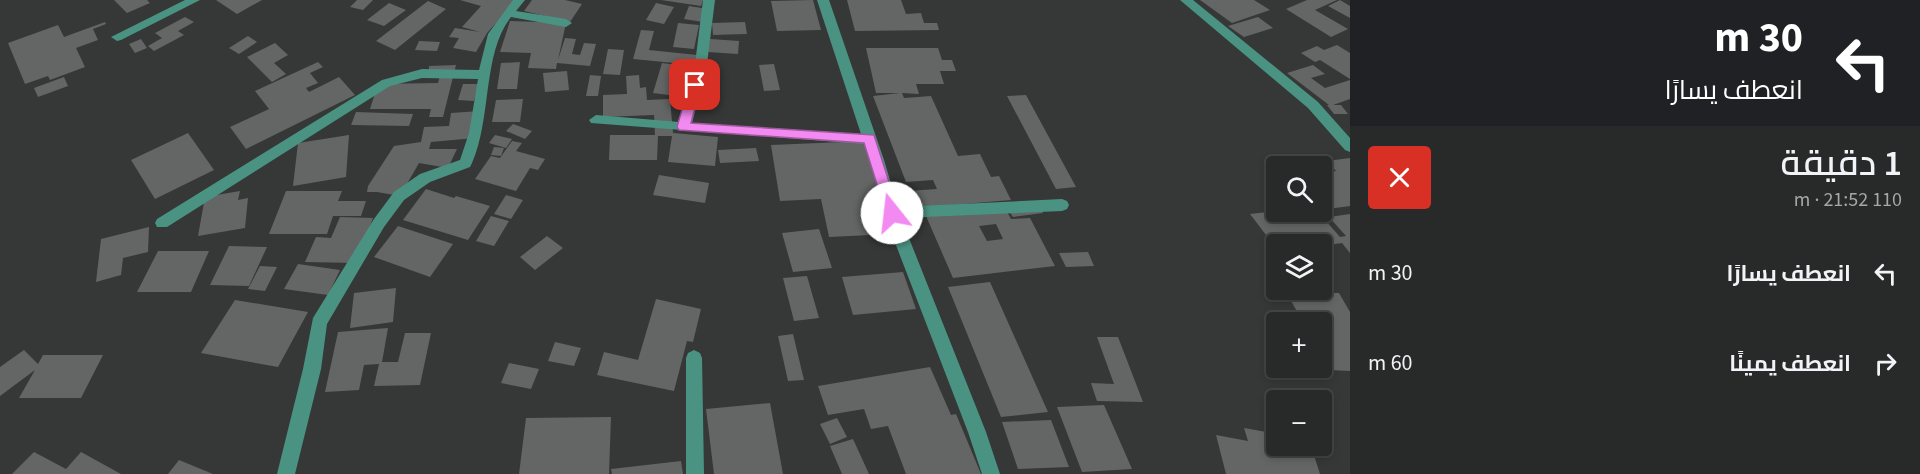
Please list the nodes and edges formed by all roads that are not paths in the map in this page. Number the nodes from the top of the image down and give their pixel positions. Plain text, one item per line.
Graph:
1 (195, 0) edge
2 (519, 0) edge
3 (709, 0) edge
4 (823, 0) edge
5 (1186, 0) edge
6 (509, 13) junction
7 (566, 23) dead end
8 (117, 37) dead end
9 (484, 75) junction
10 (596, 120) dead end
11 (684, 127) junction
12 (869, 138) junction
13 (1350, 147) edge
14 (1062, 205) dead end
15 (892, 213) junction
16 (162, 223) dead end
17 (694, 358) dead end
18 (286, 474) edge
19 (695, 474) edge
20 (991, 474) edge

1 - 8 street
2 - 6 street
3 - 11 street
4 - 12 street
5 - 13 street
6 - 7 street
6 - 9 street
9 - 16 street
9 - 18 street
10 - 11 street
11 - 12 street
12 - 15 street
14 - 15 street
15 - 20 street
17 - 19 street

